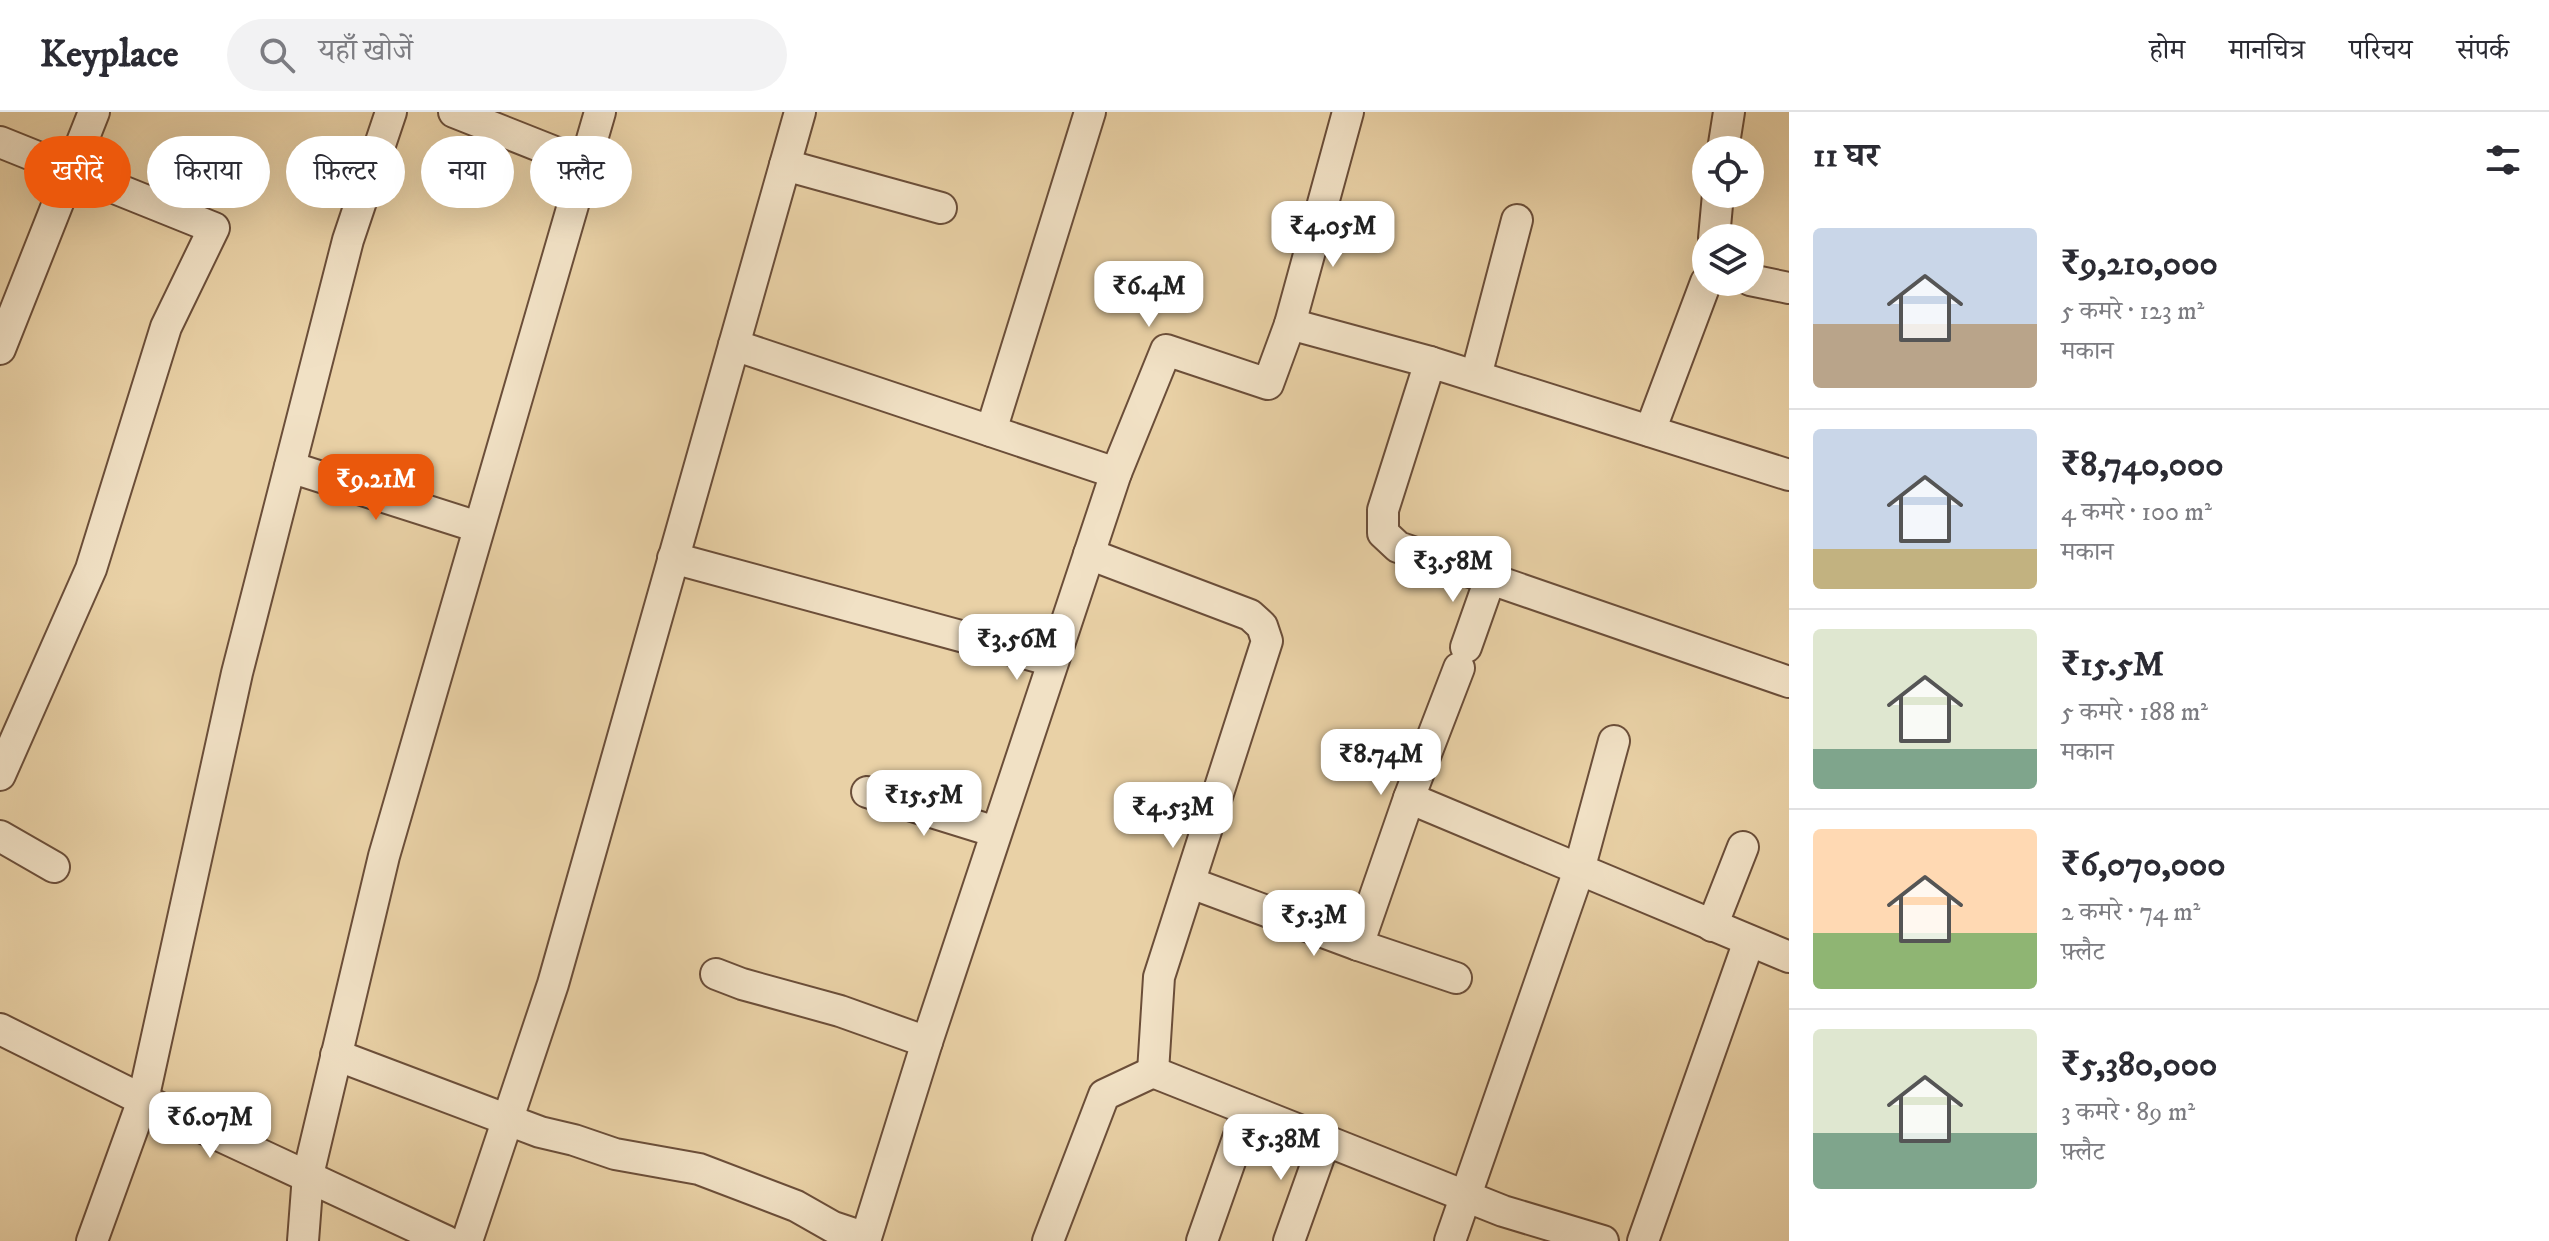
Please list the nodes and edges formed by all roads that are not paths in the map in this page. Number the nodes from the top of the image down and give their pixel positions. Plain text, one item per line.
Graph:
1 (94, 112) edge
2 (391, 112) edge
3 (454, 112) edge
4 (600, 112) edge
5 (800, 112) edge
6 (1090, 112) edge
7 (1348, 112) edge
8 (1729, 112) edge
9 (85, 136) edge
10 (593, 136) edge
11 (1725, 136) edge
12 (0, 142) edge
13 (530, 142) edge
14 (24, 152) edge
15 (785, 165) junction
16 (131, 195) edge
17 (57, 208) edge
18 (572, 208) edge
19 (941, 208) dead end
20 (1517, 220) dead end
21 (1764, 283) edge
22 (1789, 288) edge
23 (1701, 296) edge
24 (1290, 324) junction
25 (734, 345) junction
26 (0, 349) edge
27 (1430, 362) junction
28 (1476, 376) junction
29 (991, 431) junction
30 (1650, 431) junction
31 (290, 467) junction
32 (1116, 473) junction
33 (1789, 475) edge
34 (478, 527) junction
35 (1089, 554) junction
36 (673, 558) junction
37 (1490, 579) junction
38 (1053, 661) junction
39 (1789, 682) edge
40 (1614, 741) dead end
41 (0, 775) edge
42 (867, 792) dead end
43 (1409, 798) junction
44 (996, 832) junction
45 (0, 836) edge
46 (1743, 847) dead end
47 (54, 867) dead end
48 (1579, 870) junction
49 (1191, 883) junction
50 (1712, 926) junction
51 (1749, 941) junction
52 (1358, 945) junction
53 (1789, 957) edge
54 (716, 974) dead end
55 (1456, 978) dead end
56 (0, 1029) edge
57 (927, 1042) junction
58 (336, 1055) junction
59 (1153, 1072) junction
60 (143, 1100) junction
61 (1248, 1110) junction
62 (507, 1121) junction
63 (1325, 1140) junction
64 (308, 1175) junction
65 (1465, 1196) junction
66 (865, 1239) edge
67 (92, 1241) edge
68 (303, 1241) edge
69 (446, 1241) edge
70 (467, 1241) edge
71 (1048, 1241) edge
72 (1202, 1241) edge
73 (1289, 1241) edge
74 (1450, 1241) edge
75 (1603, 1241) edge
76 (1643, 1241) edge

1 - 9 street
2 - 31 street
3 - 13 street
4 - 10 street
5 - 15 street
6 - 29 street
7 - 24 street
8 - 11 street
12 - 14 street
15 - 19 street
15 - 25 street
16 - 41 street
17 - 26 street
18 - 34 street
20 - 28 street
21 - 22 street
23 - 30 street
24 - 27 street
24 - 32 street
25 - 29 street
25 - 36 street
27 - 28 street
27 - 37 street
28 - 30 street
29 - 32 street
30 - 33 street
31 - 34 street
31 - 60 street
32 - 35 street
34 - 58 street
35 - 38 street
35 - 49 street
36 - 38 street
36 - 62 street
37 - 39 street
37 - 43 street
38 - 44 street
40 - 48 street
42 - 44 street
43 - 48 street
43 - 52 street
44 - 57 street
45 - 47 street
46 - 50 street
48 - 50 street
48 - 65 street
49 - 52 street
49 - 59 street
50 - 51 street
51 - 53 street
51 - 76 street
52 - 55 street
54 - 57 street
56 - 60 street
57 - 66 street
58 - 62 street
58 - 64 street
59 - 61 street
59 - 71 street
60 - 64 street
60 - 67 street
61 - 63 street
61 - 72 street
62 - 66 street
62 - 70 street
63 - 65 street
63 - 73 street
64 - 68 street
64 - 69 street
65 - 74 street
65 - 75 street

